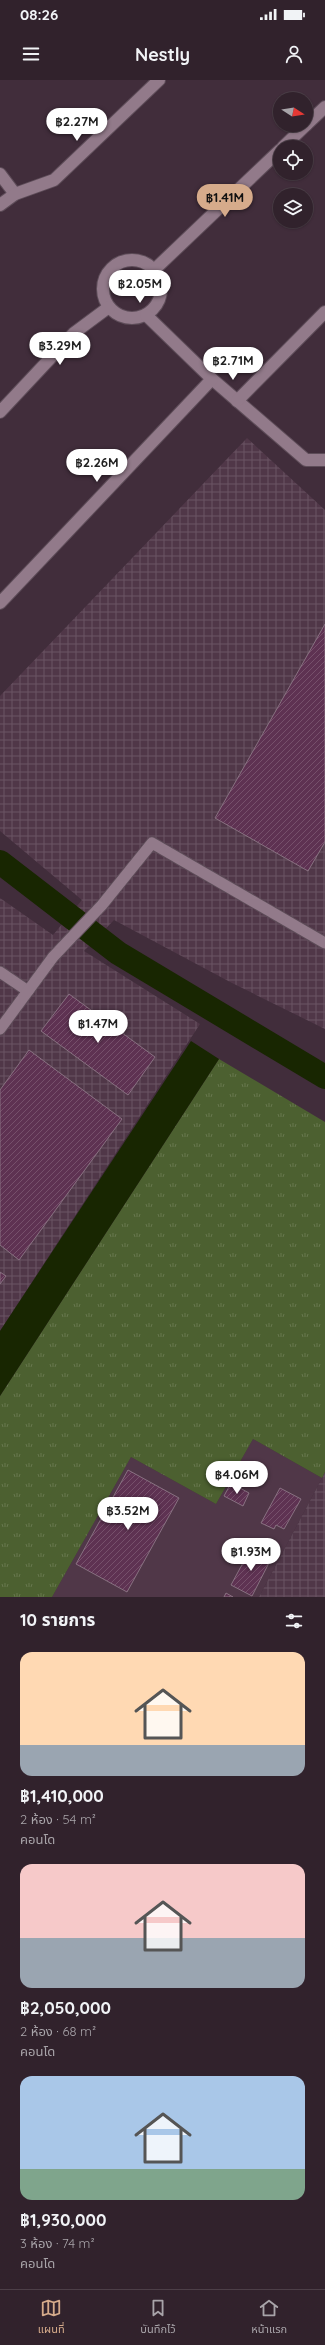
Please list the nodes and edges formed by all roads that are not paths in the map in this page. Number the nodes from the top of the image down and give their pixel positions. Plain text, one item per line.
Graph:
1 (159, 80) edge
2 (325, 107) edge
3 (313, 118) edge
4 (299, 132) edge
5 (290, 140) edge
6 (273, 157) edge
7 (0, 174) edge
8 (15, 194) junction
9 (0, 205) edge
10 (154, 270) junction
11 (109, 308) junction
12 (325, 312) edge
13 (146, 314) junction
14 (212, 379) junction
15 (237, 401) junction
16 (0, 412) edge
17 (325, 460) edge
18 (0, 603) edge
19 (325, 943) edge
20 (0, 972) edge
21 (28, 991) junction
22 (0, 1029) edge

1 - 8 street
2 - 3 street
4 - 5 street
6 - 10 street
7 - 8 street
8 - 9 street
10 - 11 street
10 - 13 street
11 - 13 street
11 - 16 street
12 - 15 street
13 - 14 street
14 - 15 street
14 - 18 street
15 - 17 street
19 - 21 lane
20 - 21 lane
21 - 22 lane

